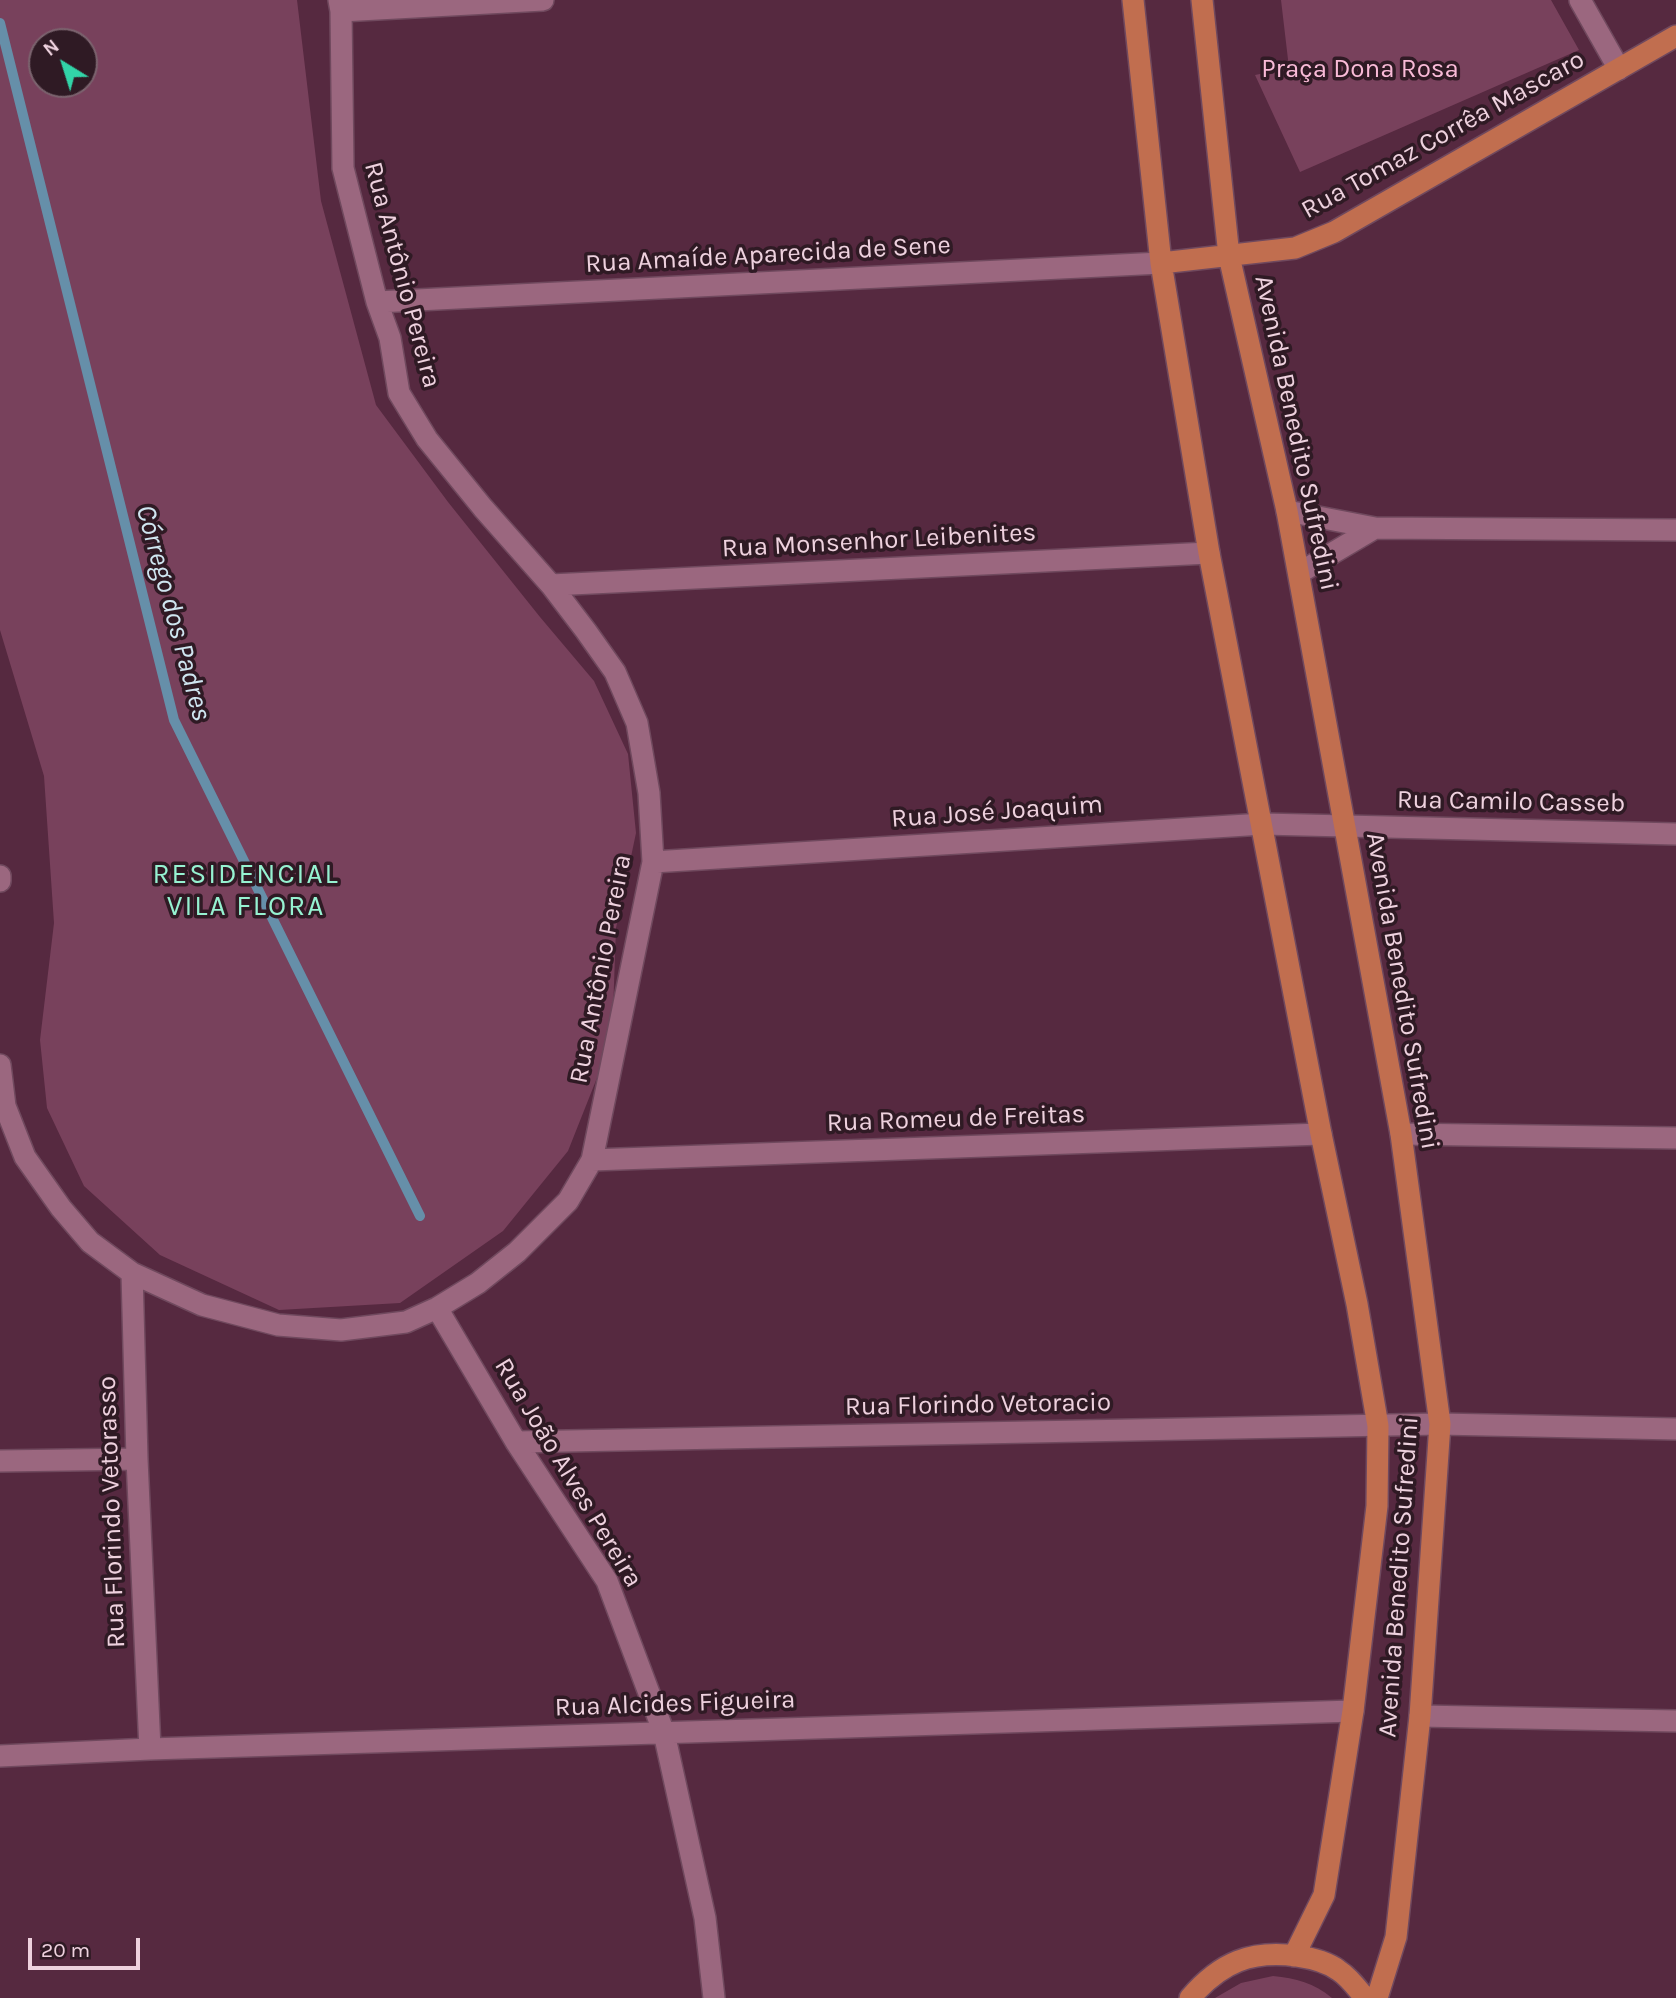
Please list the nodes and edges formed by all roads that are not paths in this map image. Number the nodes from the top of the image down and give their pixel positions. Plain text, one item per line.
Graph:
1 (542, 0) edge
2 (1133, 0) edge
3 (1202, 0) edge
4 (1580, 0) edge
5 (340, 6) edge
6 (1676, 36) edge
7 (1619, 69) junction
8 (1229, 256) junction
9 (1161, 263) junction
10 (377, 302) junction
11 (1287, 511) junction
12 (1375, 528) junction
13 (1676, 530) edge
14 (1209, 553) junction
15 (1299, 573) junction
16 (551, 585) junction
17 (1263, 824) junction
18 (1344, 826) junction
19 (1676, 834) edge
20 (653, 862) junction
21 (0, 1065) edge
22 (1401, 1133) junction
23 (1321, 1134) junction
24 (1676, 1138) edge
25 (592, 1160) junction
26 (132, 1273) junction
27 (437, 1308) junction
28 (1440, 1424) junction
29 (1378, 1426) junction
30 (1676, 1429) edge
31 (516, 1442) junction
32 (137, 1459) junction
33 (0, 1461) edge
34 (1353, 1711) junction
35 (1420, 1716) junction
36 (1676, 1721) edge
37 (664, 1733) junction
38 (150, 1749) junction
39 (0, 1756) edge
40 (1293, 1956) junction
41 (714, 1998) edge
42 (1190, 1998) edge
43 (1365, 1998) edge
44 (1377, 1998) edge

1 - 5 street
2 - 9 main road, Avenida Benedito Sufredini
3 - 8 main road, Avenida Benedito Sufredini
4 - 7 street
5 - 10 street, Rua Antônio Pereira
6 - 7 main road, Rua Tomaz Corrêa Mascaro
7 - 8 main road, Rua Tomaz Corrêa Mascaro
8 - 9 main road, Rua Tomaz Corrêa Mascaro
8 - 11 main road, Avenida Benedito Sufredini
9 - 10 street, Rua Amaíde Aparecida de Sene
9 - 14 main road, Avenida Benedito Sufredini
10 - 16 street, Rua Antônio Pereira
11 - 12 street
11 - 15 main road, Avenida Benedito Sufredini
12 - 13 street
12 - 15 street
14 - 16 street, Rua Monsenhor Leibenites
14 - 17 main road, Avenida Benedito Sufredini
15 - 18 main road, Avenida Benedito Sufredini
16 - 20 street, Rua Antônio Pereira
17 - 18 street, Rua José Joaquim
17 - 20 street, Rua José Joaquim
17 - 23 main road, Avenida Benedito Sufredini
18 - 19 street, Rua Camilo Casseb
18 - 22 main road, Avenida Benedito Sufredini
20 - 25 street, Rua Antônio Pereira
21 - 26 street, Rua Antônio Pereira
22 - 24 street
22 - 28 main road, Avenida Benedito Sufredini
23 - 25 street, Rua Romeu de Freitas
23 - 29 main road, Avenida Benedito Sufredini
25 - 27 street, Rua Antônio Pereira
26 - 27 street, Rua Antônio Pereira
26 - 32 street, Rua Florindo Vetorasso
27 - 31 street, Rua João Alves Pereira
28 - 29 street, Rua Florindo Vetoracio
28 - 30 street, Rua Florindo Vetoracio
28 - 35 main road, Avenida Benedito Sufredini
29 - 31 street, Rua Florindo Vetoracio
29 - 34 main road, Avenida Benedito Sufredini
31 - 37 street, Rua João Alves Pereira
32 - 33 street
32 - 38 street, Rua Florindo Vetorasso
34 - 37 street, Rua Alcides Figueira
34 - 40 main road, Avenida Benedito Sufredini
35 - 36 street
35 - 44 main road, Avenida Benedito Sufredini
37 - 38 street, Rua Alcides Figueira
37 - 41 street, Rua João Alves Pereira
38 - 39 street, Rua Alcides Figueira
40 - 42 main road
40 - 43 main road

